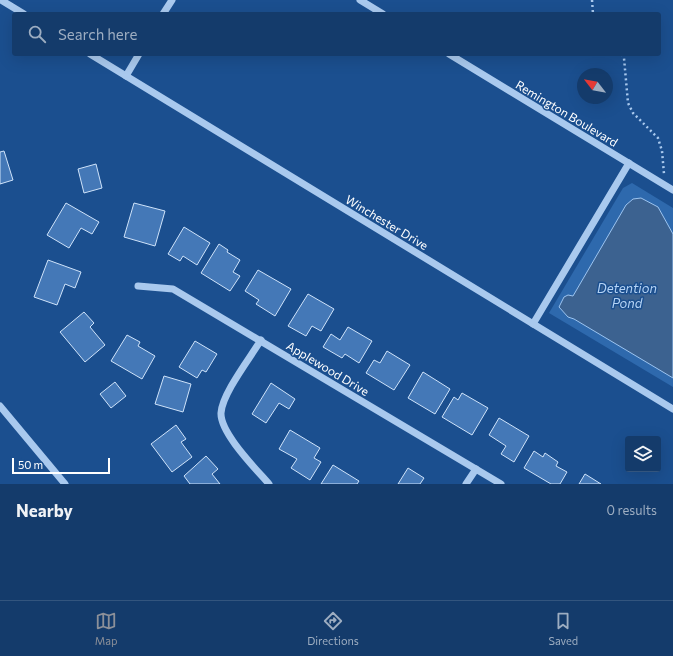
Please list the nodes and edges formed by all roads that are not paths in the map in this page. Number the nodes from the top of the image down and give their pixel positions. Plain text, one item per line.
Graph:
1 (1, 0) edge
2 (172, 0) edge
3 (360, 0) edge
4 (21, 12) edge
5 (164, 12) edge
6 (380, 12) edge
7 (93, 56) edge
8 (138, 56) edge
9 (452, 56) edge
10 (126, 76) junction
11 (629, 163) junction
12 (673, 190) edge
13 (138, 286) dead end
14 (533, 324) junction
15 (261, 340) junction
16 (0, 406) edge
17 (673, 409) edge
18 (476, 469) junction
19 (65, 484) edge
20 (269, 484) edge
21 (466, 484) edge
22 (501, 484) edge

1 - 4 street
2 - 5 street
3 - 6 street
7 - 10 street, Winchester Drive
8 - 10 street
9 - 11 street, Remington Boulevard
10 - 14 street, Winchester Drive
11 - 12 street, Remington Boulevard
11 - 14 street
13 - 15 street, Applewood Drive
14 - 17 street, Winchester Drive
15 - 18 street, Applewood Drive
15 - 20 street
16 - 19 street
18 - 21 street
18 - 22 street, Applewood Drive

